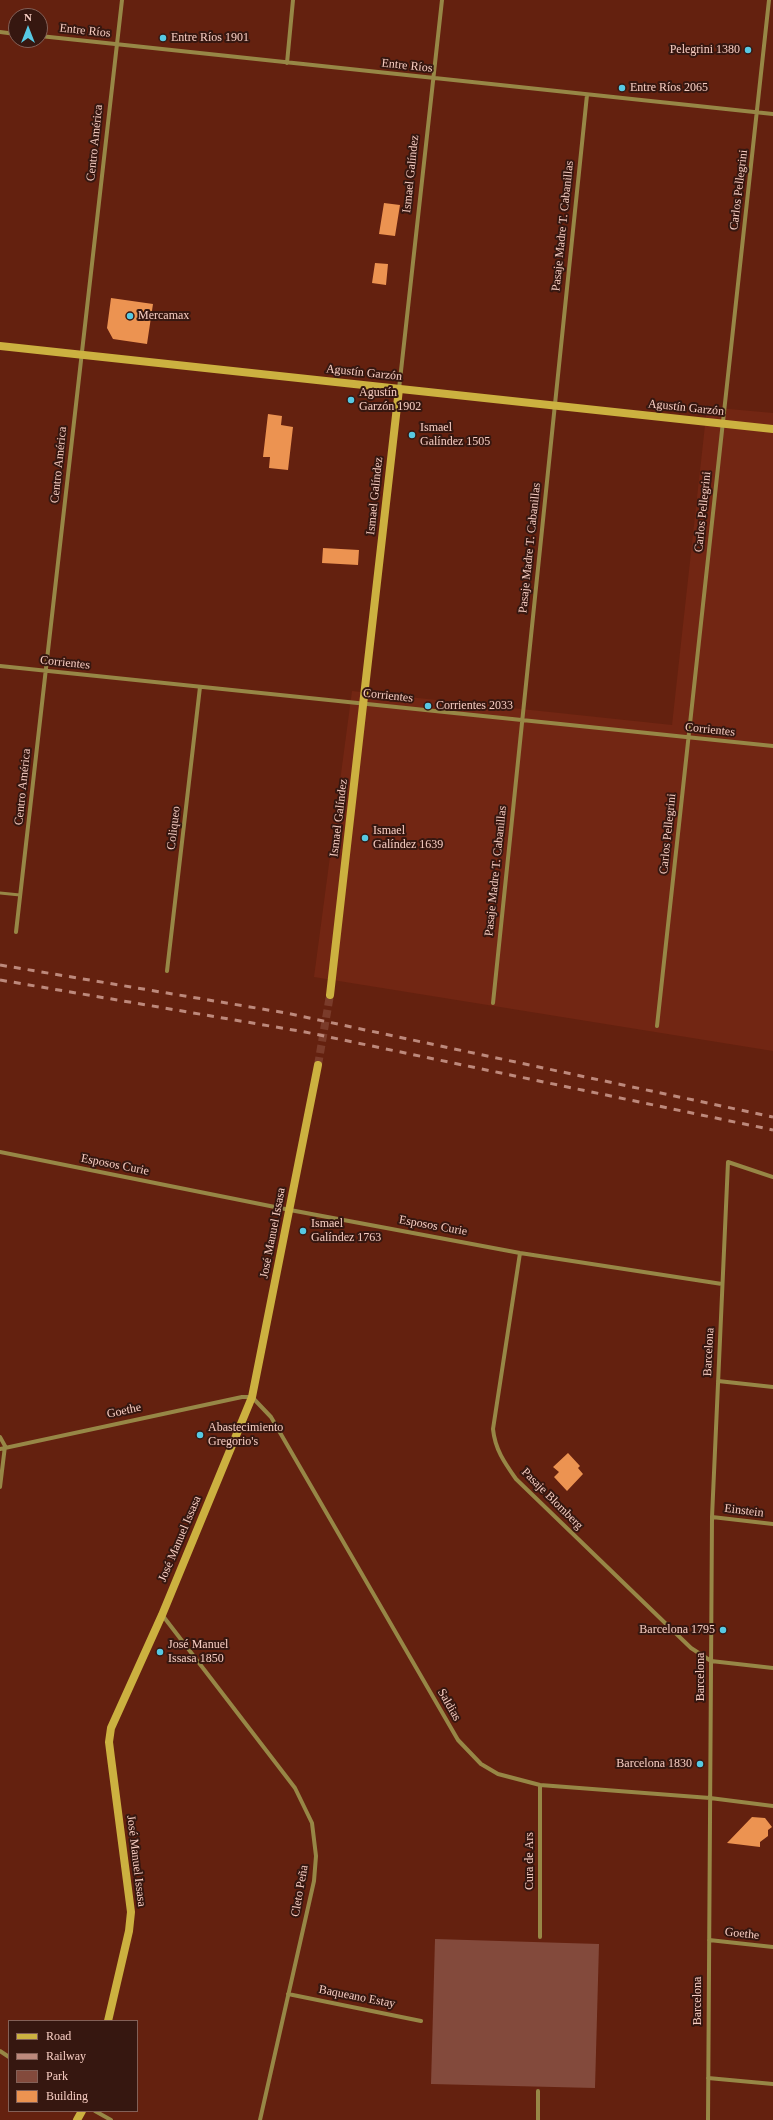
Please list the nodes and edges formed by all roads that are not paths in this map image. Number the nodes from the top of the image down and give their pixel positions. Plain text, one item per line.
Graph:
1 (122, 0) edge
2 (293, 0) edge
3 (442, 0) edge
4 (769, 0) edge
5 (48, 37) edge
6 (116, 45) junction
7 (287, 63) junction
8 (433, 79) junction
9 (587, 95) junction
10 (758, 112) junction
11 (773, 114) edge
12 (0, 346) edge
13 (82, 354) junction
14 (399, 389) junction
15 (555, 405) junction
16 (722, 424) junction
17 (773, 429) edge
18 (0, 666) edge
19 (46, 671) junction
20 (200, 686) junction
21 (364, 704) junction
22 (522, 720) junction
23 (688, 737) junction
24 (773, 746) edge
25 (0, 893) edge
26 (20, 895) junction
27 (16, 932) dead end
28 (167, 971) dead end
29 (330, 995) tunnel mouth
30 (493, 1003) dead end
31 (657, 1026) dead end
32 (318, 1065) tunnel mouth
33 (0, 1152) edge
34 (773, 1177) edge
35 (290, 1210) junction
36 (520, 1253) junction
37 (722, 1284) junction
38 (718, 1382) junction
39 (773, 1387) edge
40 (252, 1397) junction
41 (0, 1437) edge
42 (5, 1446) junction
43 (0, 1449) edge
44 (0, 1487) edge
45 (712, 1517) junction
46 (773, 1524) edge
47 (162, 1615) junction
48 (711, 1661) junction
49 (773, 1668) edge
50 (540, 1785) junction
51 (710, 1798) junction
52 (773, 1806) edge
53 (540, 1938) dead end
54 (709, 1940) junction
55 (773, 1947) edge
56 (288, 1994) junction
57 (108, 2020) edge
58 (421, 2021) dead end
59 (708, 2078) junction
60 (773, 2084) edge
61 (538, 2091) dead end
62 (97, 2112) edge
63 (111, 2120) edge
64 (260, 2120) edge
65 (538, 2120) edge
66 (708, 2120) edge

1 - 6 street, Centro América
2 - 7 street
3 - 8 street, Ismael Galíndez
4 - 10 street, Carlos Pellegrini
5 - 6 street, Entre Ríos
6 - 7 street, Entre Ríos
6 - 13 street, Centro América
7 - 8 street, Entre Ríos
8 - 9 street, Entre Ríos
8 - 14 street, Ismael Galíndez
9 - 10 street, Entre Ríos
9 - 15 street, Pasaje Madre T. Cabanillas
10 - 11 street, Entre Ríos
10 - 16 street, Carlos Pellegrini
12 - 13 main road, Agustín Garzón
13 - 14 main road, Agustín Garzón
13 - 19 street, Centro América
14 - 15 main road, Agustín Garzón
14 - 21 main road, Ismael Galíndez
15 - 16 main road, Agustín Garzón
15 - 22 street, Pasaje Madre T. Cabanillas
16 - 17 main road, Agustín Garzón
16 - 23 street, Carlos Pellegrini
18 - 19 street, Corrientes
19 - 20 street, Corrientes
19 - 26 street, Centro América
20 - 21 street, Corrientes
20 - 28 street, Coliqueo
21 - 22 street, Corrientes
21 - 29 main road, Ismael Galíndez
22 - 23 street, Corrientes
22 - 30 street, Pasaje Madre T. Cabanillas
23 - 24 street, Corrientes
23 - 31 street, Carlos Pellegrini
25 - 26 lane
26 - 27 street, Centro América
32 - 35 main road, José Manuel Issasa
33 - 35 street, Esposos Curie
34 - 37 street, Barcelona
35 - 36 street, Esposos Curie
35 - 40 main road, José Manuel Issasa
36 - 37 street, Esposos Curie
36 - 48 street, Pasaje Blomberg
37 - 38 street, Barcelona
38 - 39 street
38 - 45 street, Barcelona
40 - 42 street, Goethe
40 - 47 main road, José Manuel Issasa
40 - 50 street, Saldias
41 - 42 street
42 - 43 street, Goethe
42 - 44 street
45 - 46 street, Einstein
45 - 48 street, Barcelona
47 - 56 street, Cleto Peña
47 - 57 main road, José Manuel Issasa
48 - 49 street
48 - 51 street, Barcelona
50 - 51 street, Saldias
50 - 53 street, Cura de Ars
51 - 52 street, Saldias
51 - 54 street, Barcelona
54 - 55 street, Goethe
54 - 59 street, Barcelona
56 - 58 street, Baqueano Estay
56 - 64 street, Cleto Peña
59 - 60 street
59 - 66 street, Barcelona
61 - 65 street
62 - 63 street

